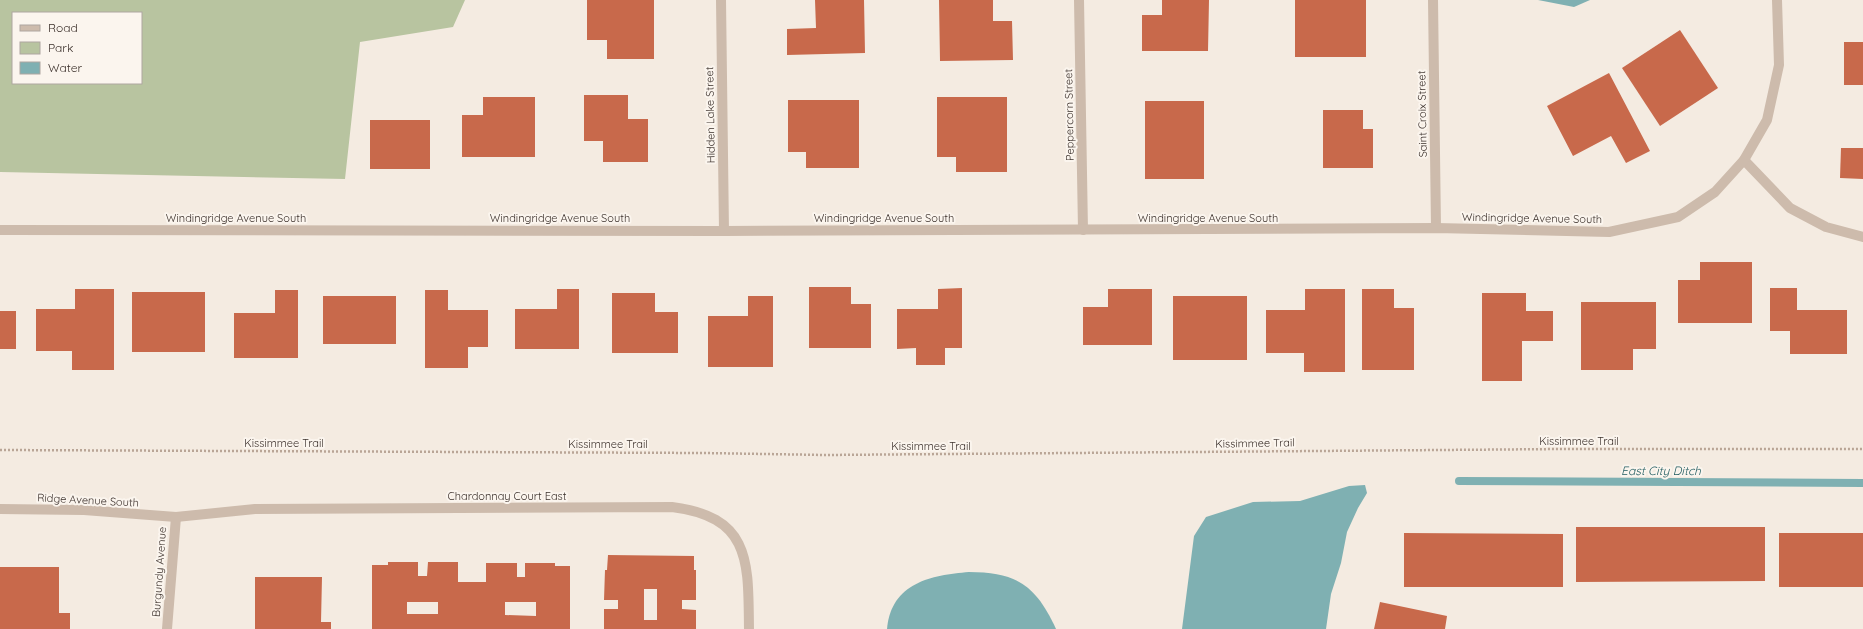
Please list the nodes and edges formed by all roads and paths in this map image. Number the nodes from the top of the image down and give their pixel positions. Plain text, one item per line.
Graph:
1 (721, 0) edge
2 (1079, 0) edge
3 (1433, 0) edge
4 (1777, 0) edge
5 (1744, 160) junction
6 (1436, 228) junction
7 (0, 230) edge
8 (1083, 230) junction
9 (724, 231) junction
10 (1863, 237) edge
11 (1863, 449) edge
12 (0, 450) edge
13 (0, 509) edge
14 (176, 517) junction
15 (167, 629) edge
16 (749, 629) edge

1 - 9 street, Hidden Lake Street
2 - 8 street, Peppercorn Street
3 - 6 street, Saint Croix Street
4 - 5 street, Windingridge Avenue South
5 - 6 street, Windingridge Avenue South
5 - 10 street
6 - 8 street, Windingridge Avenue South
7 - 9 street, Windingridge Avenue South
8 - 9 street, Windingridge Avenue South
11 - 12 path, Kissimmee Trail
13 - 14 street, Ridge Avenue South
14 - 15 street, Burgundy Avenue
14 - 16 street, Chardonnay Court East

